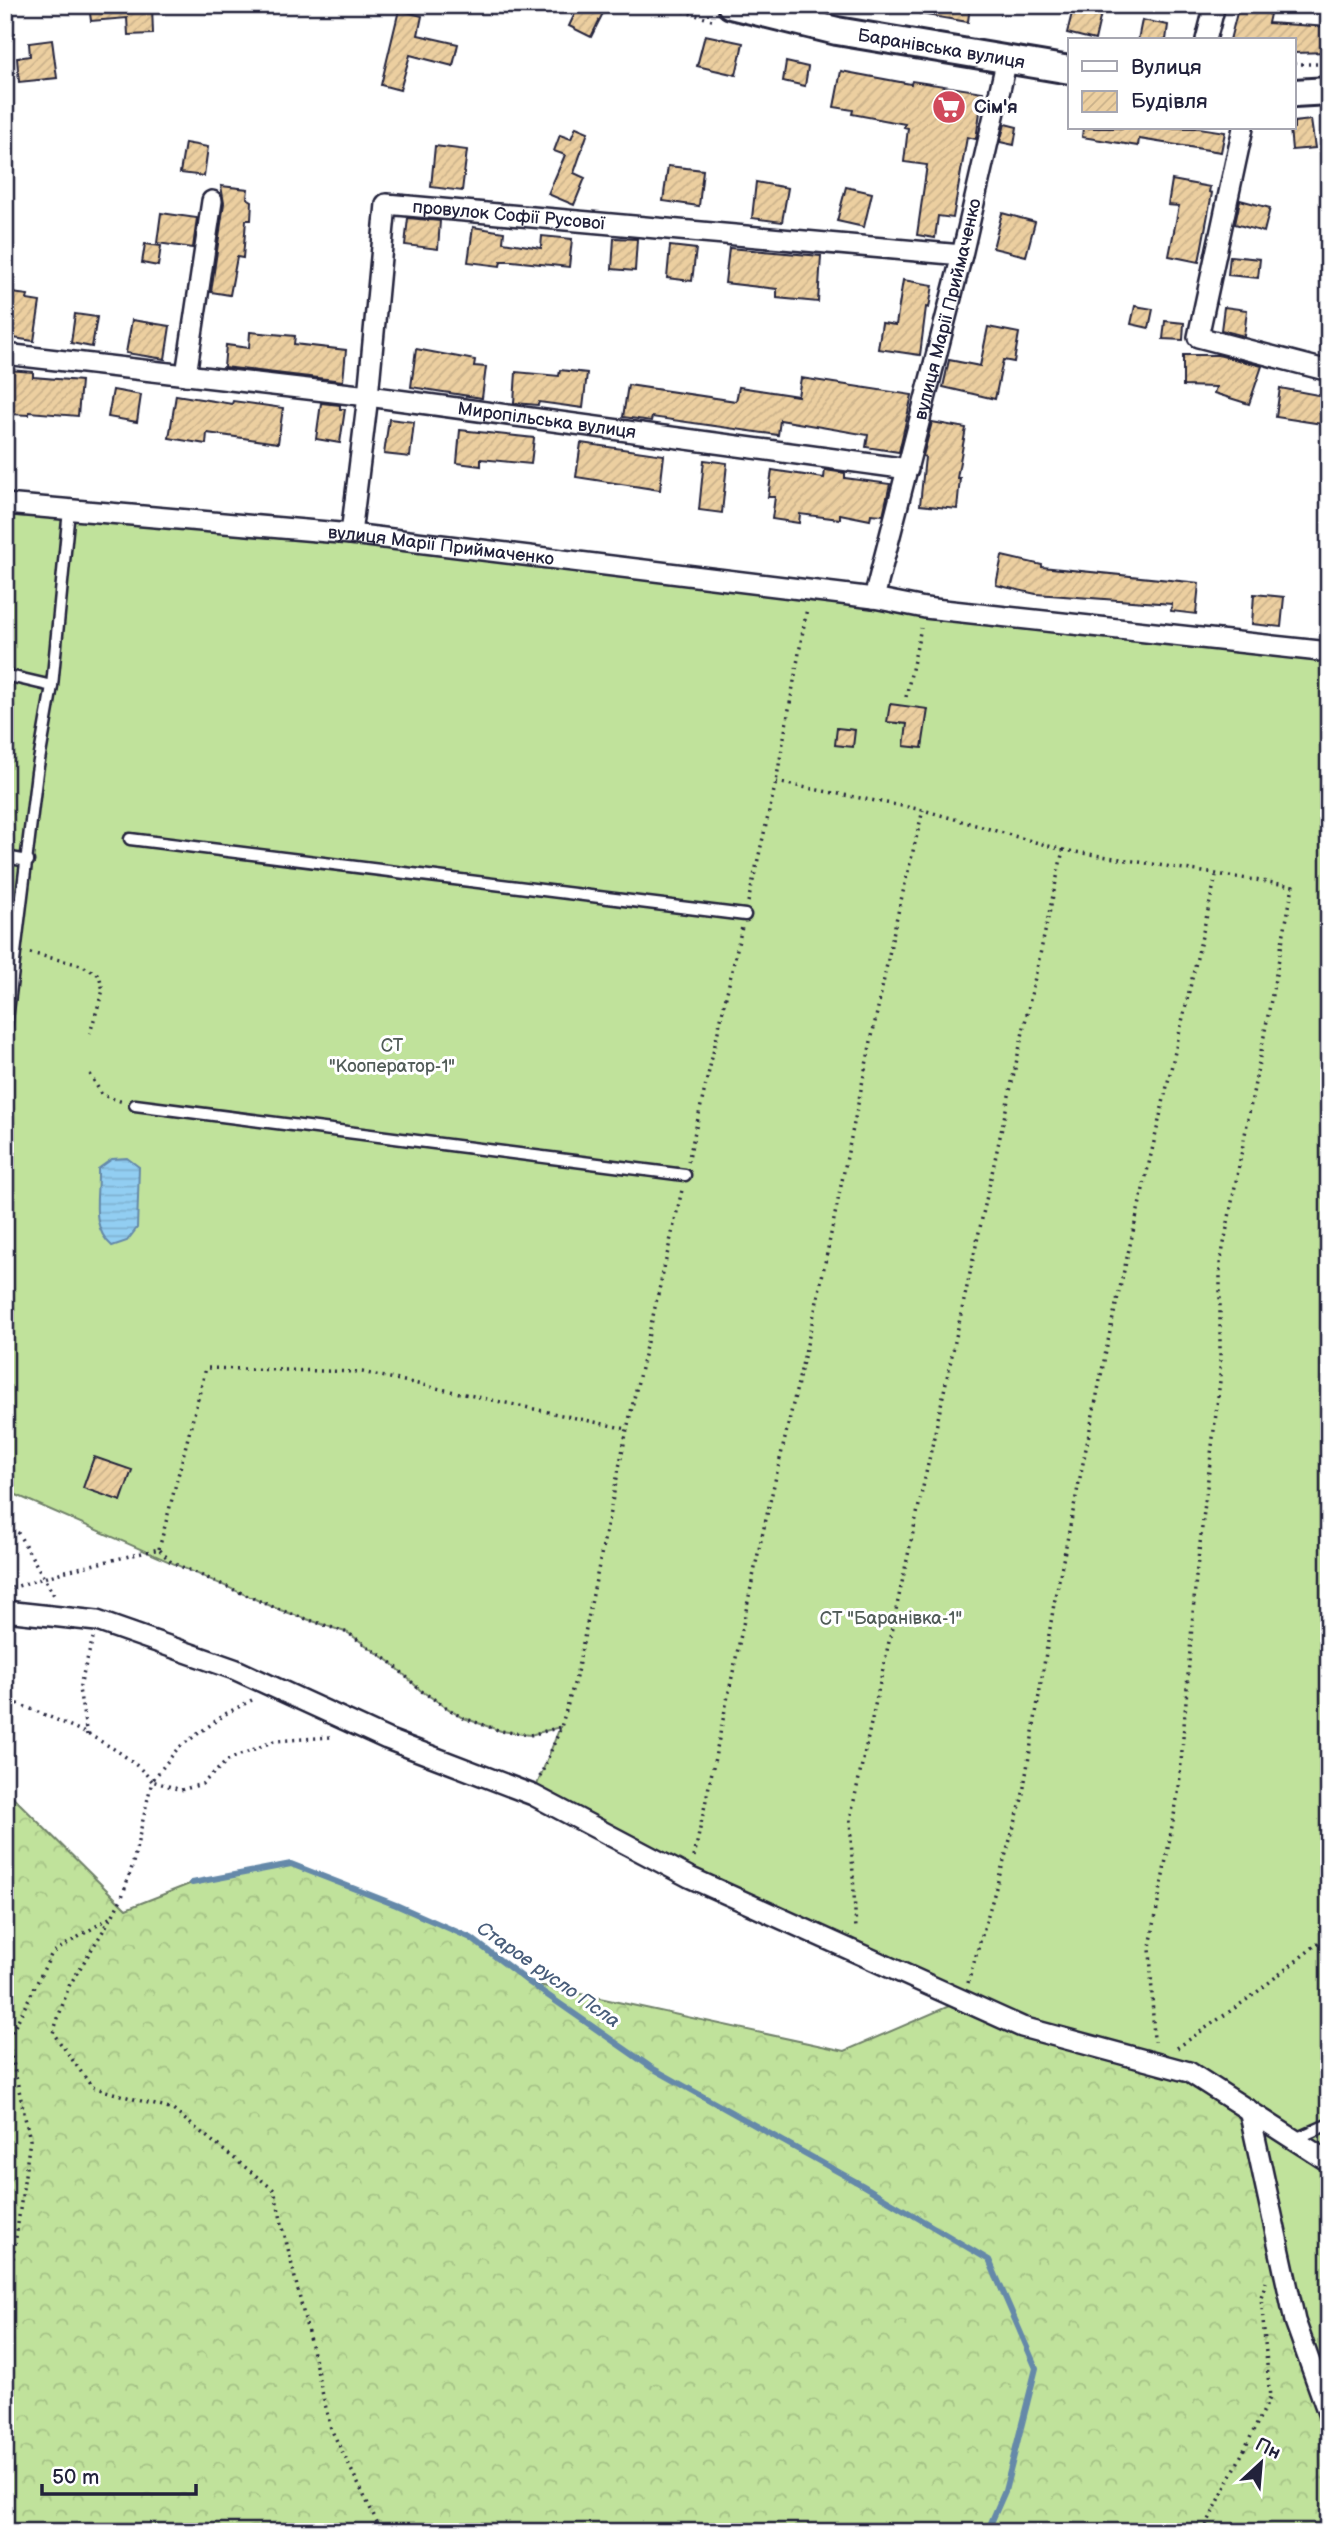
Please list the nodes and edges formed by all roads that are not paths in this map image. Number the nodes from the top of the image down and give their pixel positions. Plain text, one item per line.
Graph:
1 (731, 5) edge
2 (1215, 5) edge
3 (1207, 38) edge
4 (1007, 59) junction
5 (1068, 69) edge
6 (1329, 91) edge
7 (1296, 93) edge
8 (1242, 130) edge
9 (212, 201) dead end
10 (962, 255) junction
11 (5, 354) edge
12 (1329, 371) edge
13 (186, 375) junction
14 (368, 396) junction
15 (908, 469) junction
16 (5, 504) edge
17 (69, 510) junction
18 (351, 534) junction
19 (874, 598) junction
20 (1329, 652) edge
21 (5, 675) edge
22 (52, 686) junction
23 (131, 839) dead end
24 (5, 857) edge
25 (28, 861) junction
26 (745, 915) road end
27 (5, 1036) edge
28 (135, 1105) road end
29 (685, 1175) road end
30 (5, 1611) edge
31 (1249, 2110) junction
32 (1329, 2124) edge
33 (1294, 2139) junction
34 (1329, 2162) edge
35 (1329, 2416) edge

1 - 4 main road, Баранівська вулиця
2 - 3 street
4 - 5 main road, Баранівська вулиця
4 - 10 street, вулиця Марії Приймаченко
6 - 7 main road
8 - 12 street
9 - 13 street
10 - 14 street, провулок Софії Русової
10 - 15 street, вулиця Марії Приймаченко
11 - 13 street, Миропільська вулиця
13 - 14 street, Миропільська вулиця
14 - 15 street, Миропільська вулиця
14 - 18 street, провулок Софії Русової
15 - 19 street, вулиця Марії Приймаченко
16 - 17 street, вулиця Марії Приймаченко
17 - 18 street, вулиця Марії Приймаченко
17 - 22 lane
18 - 19 street, вулиця Марії Приймаченко
19 - 20 street, вулиця Марії Приймаченко
21 - 22 lane
22 - 25 lane
23 - 26 lane
24 - 25 lane
25 - 27 lane
28 - 29 lane
30 - 31 street
31 - 33 street
31 - 35 street
32 - 33 lane
33 - 34 street

